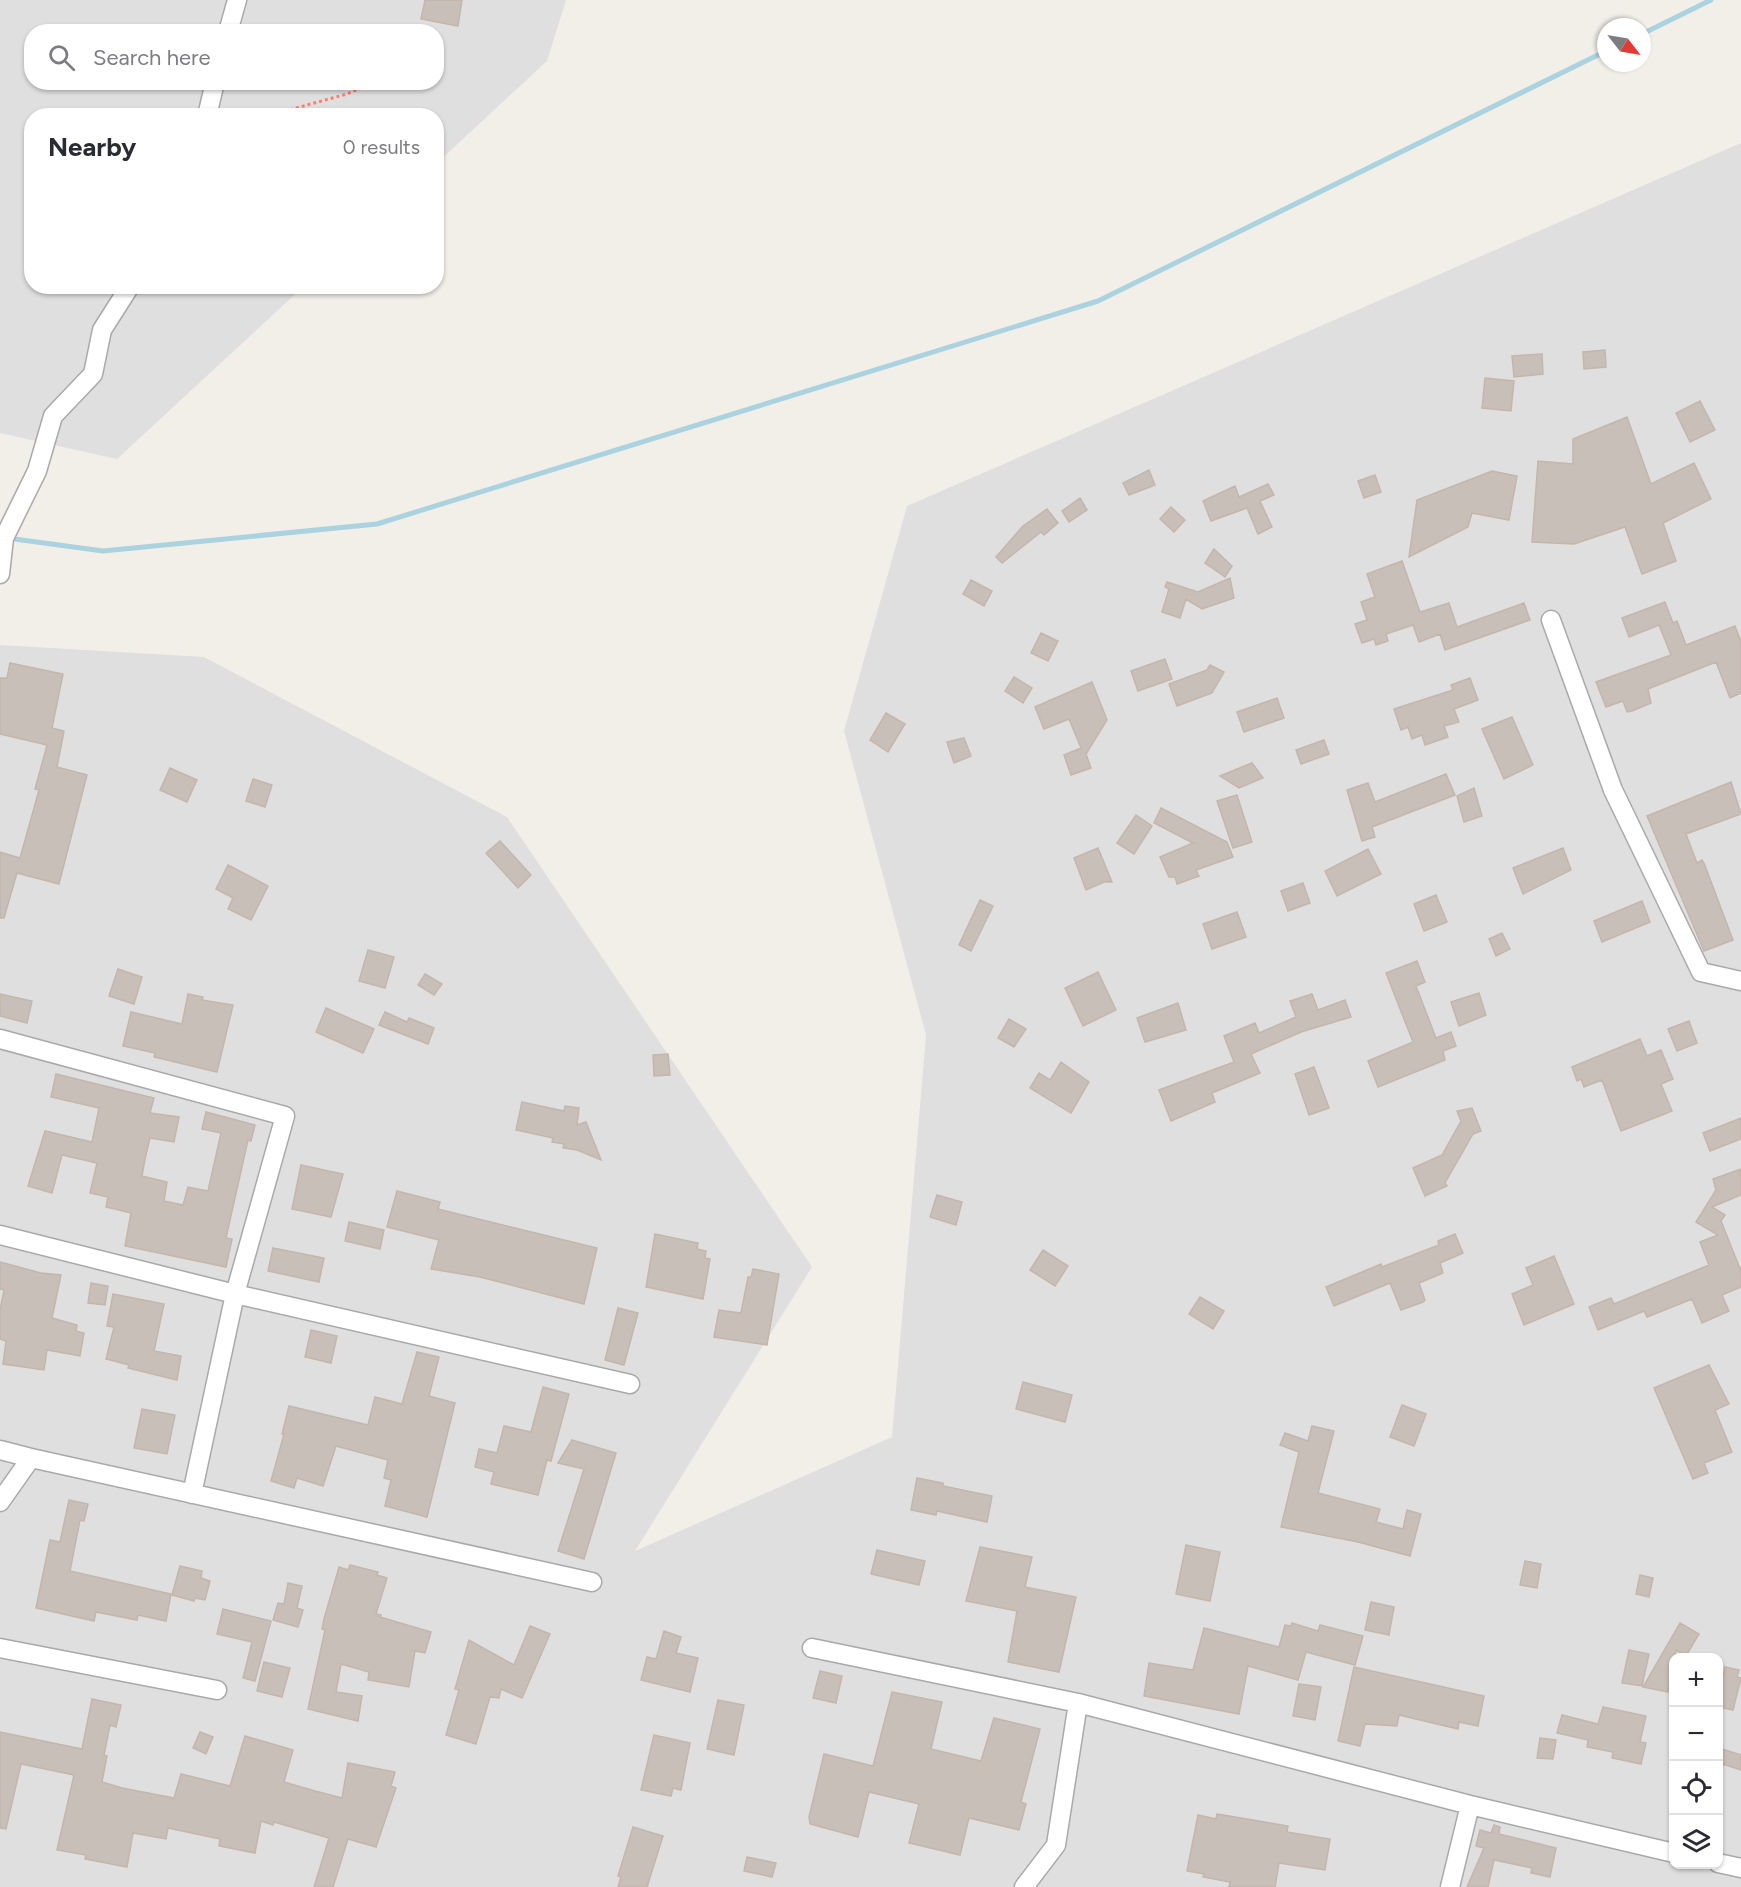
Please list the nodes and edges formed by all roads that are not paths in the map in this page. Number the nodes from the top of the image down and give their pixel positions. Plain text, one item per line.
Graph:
1 (237, 0) edge
2 (230, 24) edge
3 (213, 90) edge
4 (209, 108) edge
5 (125, 294) edge
6 (0, 574) edge
7 (1551, 620) dead end
8 (1741, 981) edge
9 (0, 1040) edge
10 (0, 1235) edge
11 (235, 1294) junction
12 (630, 1384) dead end
13 (0, 1450) edge
14 (31, 1458) junction
15 (192, 1494) junction
16 (0, 1502) edge
17 (592, 1582) dead end
18 (0, 1648) edge
19 (812, 1648) dead end
20 (217, 1690) dead end
21 (1078, 1703) junction
22 (1470, 1806) junction
23 (1669, 1852) edge
24 (1723, 1864) edge
25 (1741, 1868) edge
26 (1024, 1887) edge
27 (1450, 1887) edge

1 - 2 street
3 - 4 street
5 - 6 street
7 - 8 street
9 - 11 street
10 - 11 street
11 - 12 street
11 - 15 street
13 - 14 street
14 - 15 street
14 - 16 street
15 - 17 street
18 - 20 street
19 - 21 street
21 - 22 street
21 - 26 street
22 - 23 street
22 - 27 street
24 - 25 street

